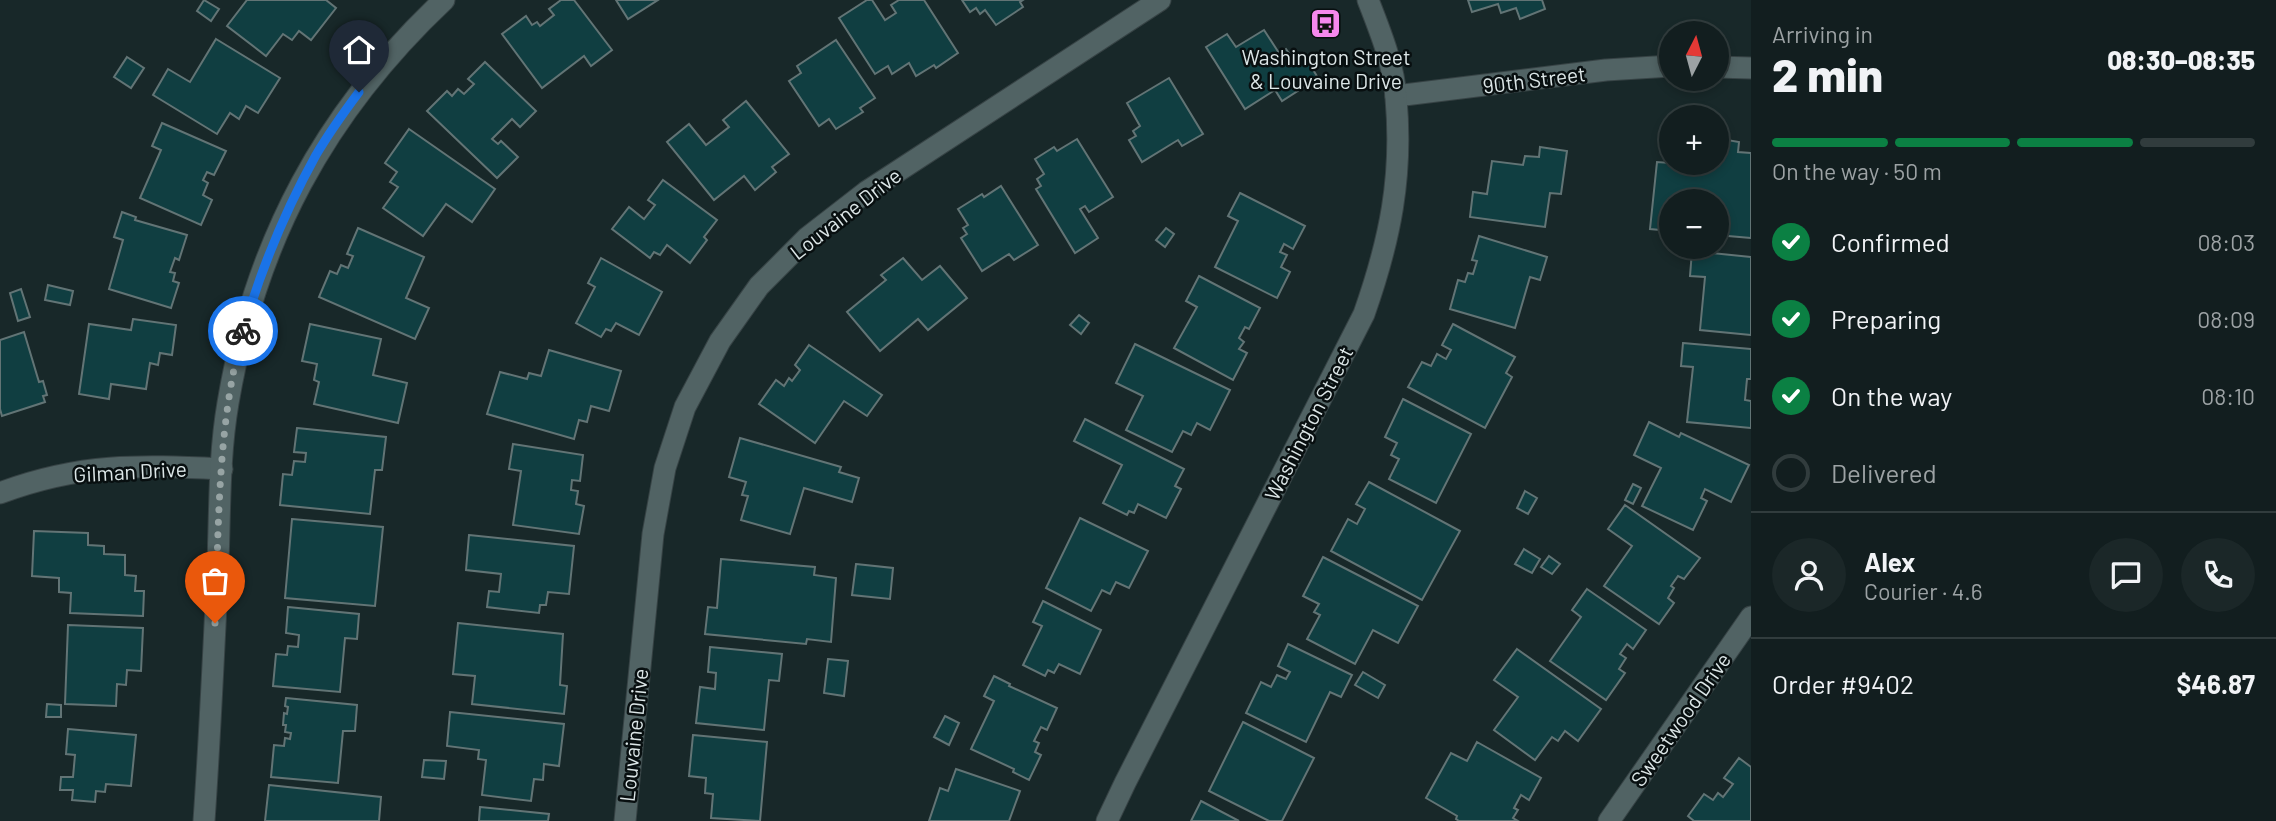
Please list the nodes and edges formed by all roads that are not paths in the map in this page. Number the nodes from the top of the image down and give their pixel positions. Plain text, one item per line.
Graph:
1 (444, 0) edge
2 (1160, 0) edge
3 (1368, 0) edge
4 (1659, 67) edge
5 (1729, 67) edge
6 (1751, 68) edge
7 (1396, 96) junction
8 (222, 469) junction
9 (0, 493) edge
10 (1751, 617) edge
11 (204, 821) edge
12 (625, 821) edge
13 (1107, 821) edge
14 (1609, 821) edge

1 - 8 street
2 - 12 street, Louvaine Drive
3 - 7 street, Washington Street
4 - 7 street, 90th Street
5 - 6 street
7 - 13 street, Washington Street
8 - 9 street, Gilman Drive
8 - 11 street
10 - 14 street, Sweetwood Drive

